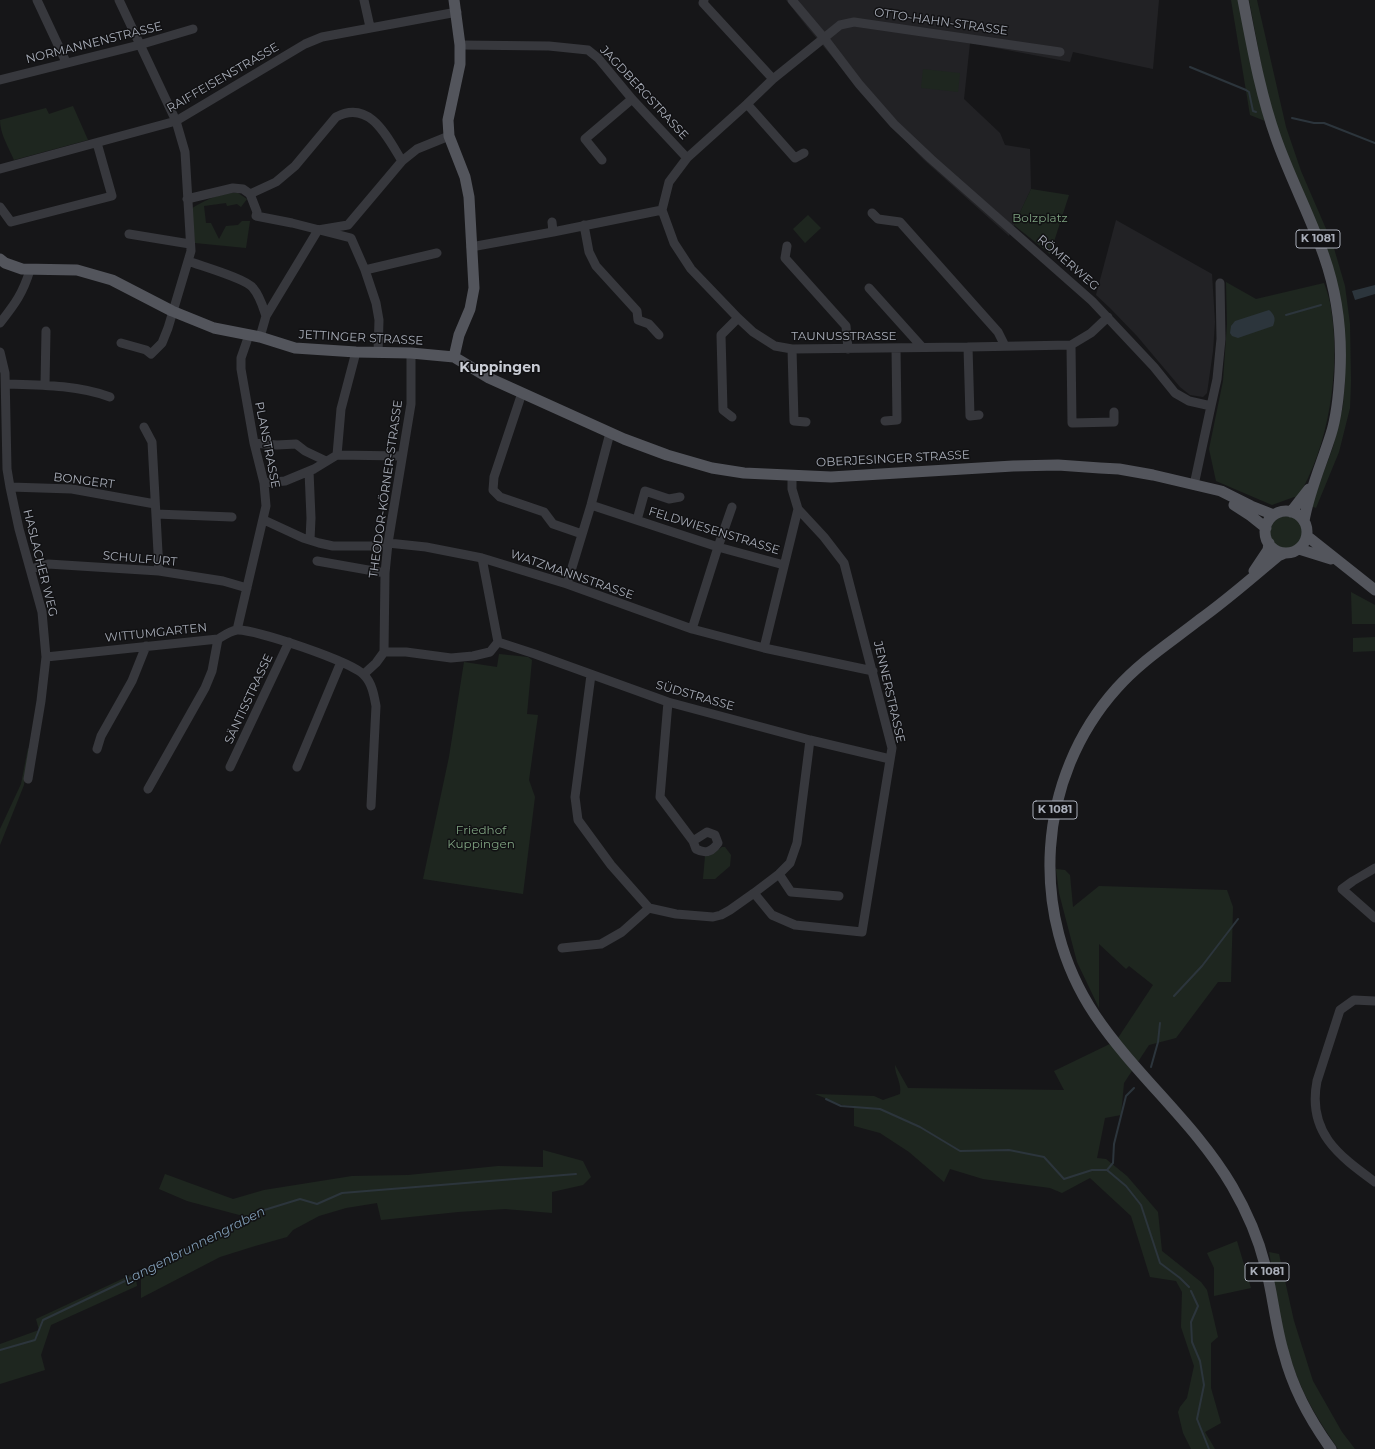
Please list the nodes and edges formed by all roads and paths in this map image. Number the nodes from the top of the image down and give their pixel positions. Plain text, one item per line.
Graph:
1 (37, 0) edge
2 (119, 0) edge
3 (364, 0) edge
4 (454, 0) edge
5 (704, 0) edge
6 (792, 0) edge
7 (1243, 0) edge
8 (457, 12) junction
9 (370, 27) junction
10 (193, 29) dead end
11 (824, 38) junction
12 (139, 45) junction
13 (460, 45) junction
14 (1060, 52) dead end
15 (66, 62) junction
16 (1, 76) edge
17 (773, 79) junction
18 (632, 99) junction
19 (747, 104) junction
20 (176, 121) junction
21 (449, 136) junction
22 (97, 143) junction
23 (804, 153) dead end
24 (687, 158) junction
25 (602, 160) dead end
26 (402, 161) junction
27 (0, 169) edge
28 (250, 194) junction
29 (187, 199) junction
30 (0, 207) edge
31 (662, 210) junction
32 (872, 213) dead end
33 (348, 225) junction
34 (584, 225) junction
35 (318, 230) junction
36 (129, 234) dead end
37 (351, 238) junction
38 (190, 244) junction
39 (471, 246) junction
40 (787, 246) dead end
41 (437, 253) dead end
42 (0, 259) edge
43 (188, 261) junction
44 (30, 270) junction
45 (365, 270) junction
46 (1220, 283) dead end
47 (869, 288) dead end
48 (172, 311) junction
49 (266, 316) junction
50 (1108, 317) junction
51 (738, 318) junction
52 (0, 324) edge
53 (46, 331) dead end
54 (249, 335) junction
55 (659, 335) dead end
56 (260, 337) junction
57 (120, 343) dead end
58 (1071, 344) junction
59 (1005, 346) junction
60 (968, 347) junction
61 (896, 348) junction
62 (922, 348) junction
63 (792, 349) junction
64 (848, 349) junction
65 (0, 352) edge
66 (356, 352) junction
67 (411, 352) junction
68 (378, 353) junction
69 (454, 357) junction
70 (6, 384) junction
71 (45, 385) junction
72 (522, 393) junction
73 (110, 397) dead end
74 (1211, 406) junction
75 (1114, 412) dead end
76 (979, 415) dead end
77 (732, 417) dead end
78 (885, 421) dead end
79 (806, 422) dead end
80 (144, 427) dead end
81 (610, 433) junction
82 (254, 443) junction
83 (337, 455) junction
84 (402, 456) junction
85 (326, 461) junction
86 (309, 471) junction
87 (792, 476) junction
88 (264, 483) junction
89 (1313, 483) junction
90 (1197, 486) junction
91 (10, 487) junction
92 (680, 497) dead end
93 (155, 504) junction
94 (591, 505) junction
95 (732, 507) dead end
96 (798, 509) junction
97 (1291, 512) junction
98 (156, 514) junction
99 (1274, 515) junction
100 (232, 517) dead end
101 (264, 520) junction
102 (637, 520) junction
103 (1304, 521) junction
104 (1266, 528) junction
105 (582, 534) junction
106 (1307, 536) junction
107 (310, 540) junction
108 (388, 543) junction
109 (1269, 543) junction
110 (718, 547) junction
111 (1299, 549) junction
112 (1284, 553) junction
113 (482, 558) junction
114 (1335, 560) junction
115 (318, 561) dead end
116 (784, 566) junction
117 (30, 569) junction
118 (159, 571) junction
119 (385, 573) junction
120 (567, 584) junction
121 (1244, 584) junction
122 (247, 588) junction
123 (1375, 590) edge
124 (692, 629) junction
125 (237, 630) junction
126 (218, 639) junction
127 (289, 642) junction
128 (498, 642) junction
129 (146, 646) junction
130 (764, 648) junction
131 (384, 652) junction
132 (46, 657) junction
133 (342, 662) junction
134 (873, 671) junction
135 (364, 674) junction
136 (591, 675) junction
137 (668, 702) junction
138 (810, 740) junction
139 (97, 749) dead end
140 (890, 759) junction
141 (230, 767) dead end
142 (297, 768) dead end
143 (28, 780) dead end
144 (148, 789) dead end
145 (371, 806) dead end
146 (693, 841) dead end
147 (1375, 868) edge
148 (778, 874) junction
149 (754, 893) junction
150 (839, 896) dead end
151 (649, 908) junction
152 (1375, 918) edge
153 (562, 948) dead end
154 (1375, 1000) edge
155 (1375, 1182) edge
156 (1331, 1449) edge

1 - 15 street
2 - 12 street
3 - 9 street
4 - 8 main road
5 - 17 street
6 - 11 street, RÖMERWEG
7 - 89 main road, K 1081
8 - 9 street, RAIFFEISENSTRASSE
8 - 13 main road
9 - 20 street, RAIFFEISENSTRASSE
10 - 12 street, NORMANNENSTRASSE
11 - 14 street, OTTO-HAHN-STRASSE
11 - 17 street
11 - 50 street, RÖMERWEG
12 - 15 street, NORMANNENSTRASSE
12 - 20 street
13 - 18 street, JAGDBERGSTRASSE
13 - 21 main road
15 - 16 street, NORMANNENSTRASSE
17 - 19 street
18 - 24 street, JAGDBERGSTRASSE
18 - 25 street
19 - 23 street
19 - 24 street
20 - 22 street, RAIFFEISENSTRASSE
20 - 29 street
21 - 26 street
21 - 39 main road
22 - 27 street, RAIFFEISENSTRASSE
22 - 30 street
24 - 31 street
26 - 28 street
26 - 33 street
28 - 29 street
28 - 35 street
29 - 38 street
31 - 34 street
31 - 51 street, TAUNUSSTRASSE
32 - 59 street
33 - 35 street
33 - 37 street
34 - 39 street
34 - 55 street
35 - 37 street
35 - 49 street
36 - 38 street
37 - 45 street
38 - 43 street
39 - 69 main road
40 - 64 street
41 - 45 street
42 - 44 main road, JETTINGER STRASSE
43 - 48 street
43 - 49 street
44 - 48 main road, JETTINGER STRASSE
44 - 52 street
45 - 68 street
46 - 74 street
47 - 62 street
48 - 54 main road, JETTINGER STRASSE
48 - 57 street
49 - 56 street
50 - 58 street, TAUNUSSTRASSE
50 - 74 street, RÖMERWEG
51 - 63 street, TAUNUSSTRASSE
51 - 77 street
53 - 71 street
54 - 56 main road, JETTINGER STRASSE
54 - 82 street, PLANSTRASSE
56 - 66 main road, JETTINGER STRASSE
58 - 59 street, TAUNUSSTRASSE
58 - 75 street
59 - 60 street, TAUNUSSTRASSE
60 - 62 street, TAUNUSSTRASSE
60 - 76 street
61 - 62 street, TAUNUSSTRASSE
61 - 64 street, TAUNUSSTRASSE
61 - 78 street
63 - 64 street, TAUNUSSTRASSE
63 - 79 street
65 - 70 street, HASLACHER WEG
66 - 68 main road, JETTINGER STRASSE
66 - 83 street
67 - 68 main road, JETTINGER STRASSE
67 - 69 main road, JETTINGER STRASSE
67 - 84 street, THEODOR-KÖRNER-STRASSE
69 - 72 main road, OBERJESINGER STRASSE
70 - 71 street
70 - 91 street, HASLACHER WEG
71 - 73 street
72 - 81 main road, OBERJESINGER STRASSE
72 - 105 street
74 - 90 street
80 - 93 street
81 - 87 main road, OBERJESINGER STRASSE
81 - 94 street
82 - 85 street
82 - 88 street, PLANSTRASSE
83 - 84 street
83 - 85 street
84 - 108 street, THEODOR-KÖRNER-STRASSE
85 - 86 street
86 - 88 street
86 - 107 street
87 - 90 main road, OBERJESINGER STRASSE
87 - 96 street, JENNERSTRASSE
88 - 101 street, PLANSTRASSE
89 - 97 main road, K 1081
89 - 103 main road, K 1081
90 - 99 main road
90 - 104 main road
91 - 93 street, BONGERT
91 - 117 street, HASLACHER WEG
92 - 102 street, FELDWIESENSTRASSE
93 - 98 street
94 - 102 street, FELDWIESENSTRASSE
94 - 105 street
95 - 110 street
96 - 116 street
96 - 134 street, JENNERSTRASSE
97 - 99 main road
97 - 103 main road
98 - 100 street
98 - 118 street
99 - 104 main road
101 - 107 street, WATZMANNSTRASSE
101 - 122 street, PLANSTRASSE
102 - 110 street, FELDWIESENSTRASSE
103 - 106 main road
104 - 109 main road
105 - 120 street
106 - 111 main road
106 - 114 main road
107 - 108 street, WATZMANNSTRASSE
108 - 113 street, WATZMANNSTRASSE
108 - 119 street, THEODOR-KÖRNER-STRASSE
109 - 112 main road
109 - 121 main road, K 1081
110 - 116 street, FELDWIESENSTRASSE
110 - 124 street
111 - 112 main road
111 - 114 main road
112 - 121 main road, K 1081
113 - 120 street, WATZMANNSTRASSE
113 - 128 street
114 - 123 main road
115 - 119 street
116 - 130 street
117 - 118 street, SCHULFURT
117 - 132 street, HASLACHER WEG
118 - 122 street, SCHULFURT
119 - 131 street, THEODOR-KÖRNER-STRASSE
120 - 124 street, WATZMANNSTRASSE
121 - 156 main road, K 1081
122 - 125 street, PLANSTRASSE
124 - 130 street, WATZMANNSTRASSE
125 - 126 street, WITTUMGARTEN
125 - 127 street
126 - 129 street, WITTUMGARTEN
126 - 144 street
127 - 133 street
127 - 141 street, SÄNTISSTRASSE
128 - 131 street
128 - 136 street, SÜDSTRASSE
129 - 132 street, WITTUMGARTEN
129 - 139 street
130 - 134 street, WATZMANNSTRASSE
131 - 135 street
132 - 143 street, HASLACHER WEG
133 - 135 street
133 - 142 street
134 - 140 street, JENNERSTRASSE
135 - 145 street
136 - 137 street, SÜDSTRASSE
136 - 151 street
137 - 138 street, SÜDSTRASSE
137 - 146 street
138 - 140 street, SÜDSTRASSE
138 - 148 street
140 - 149 street, JENNERSTRASSE
147 - 152 street
148 - 149 street
148 - 150 street
149 - 151 street
151 - 153 street
154 - 155 street

